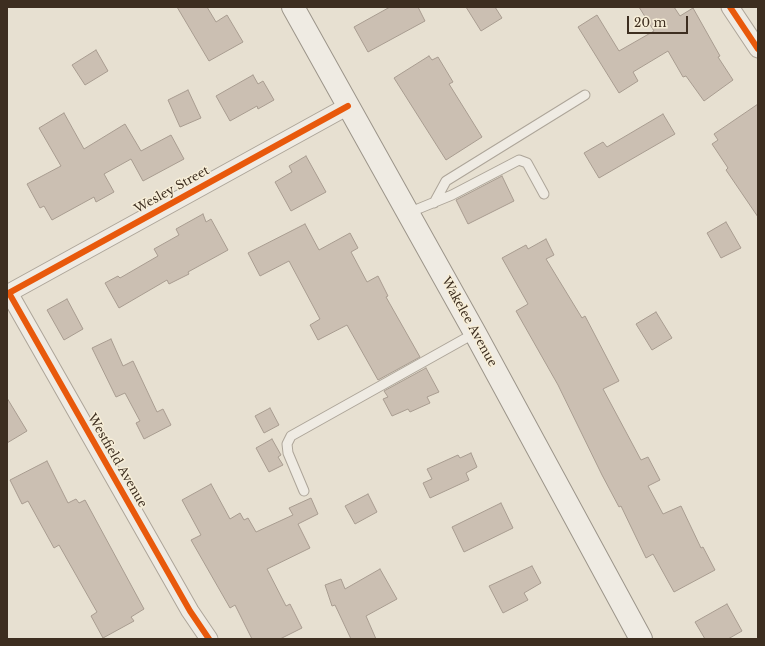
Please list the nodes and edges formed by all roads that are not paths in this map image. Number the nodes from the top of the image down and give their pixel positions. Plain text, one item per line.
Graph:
1 (293, 7) edge
2 (730, 7) edge
3 (758, 49) edge
4 (585, 95) dead end
5 (348, 106) junction
6 (544, 194) dead end
7 (434, 203) junction
8 (408, 213) junction
9 (8, 293) edge
10 (475, 333) junction
11 (304, 490) dead end
12 (209, 639) edge
13 (641, 639) edge

1 - 5 main road, Wakelee Avenue
2 - 3 street
4 - 7 lane
5 - 8 main road, Wakelee Avenue
5 - 9 street, Wesley Street
6 - 7 lane
7 - 8 lane
8 - 10 main road, Wakelee Avenue
9 - 12 street, Westfield Avenue
10 - 11 lane
10 - 13 main road, Wakelee Avenue

